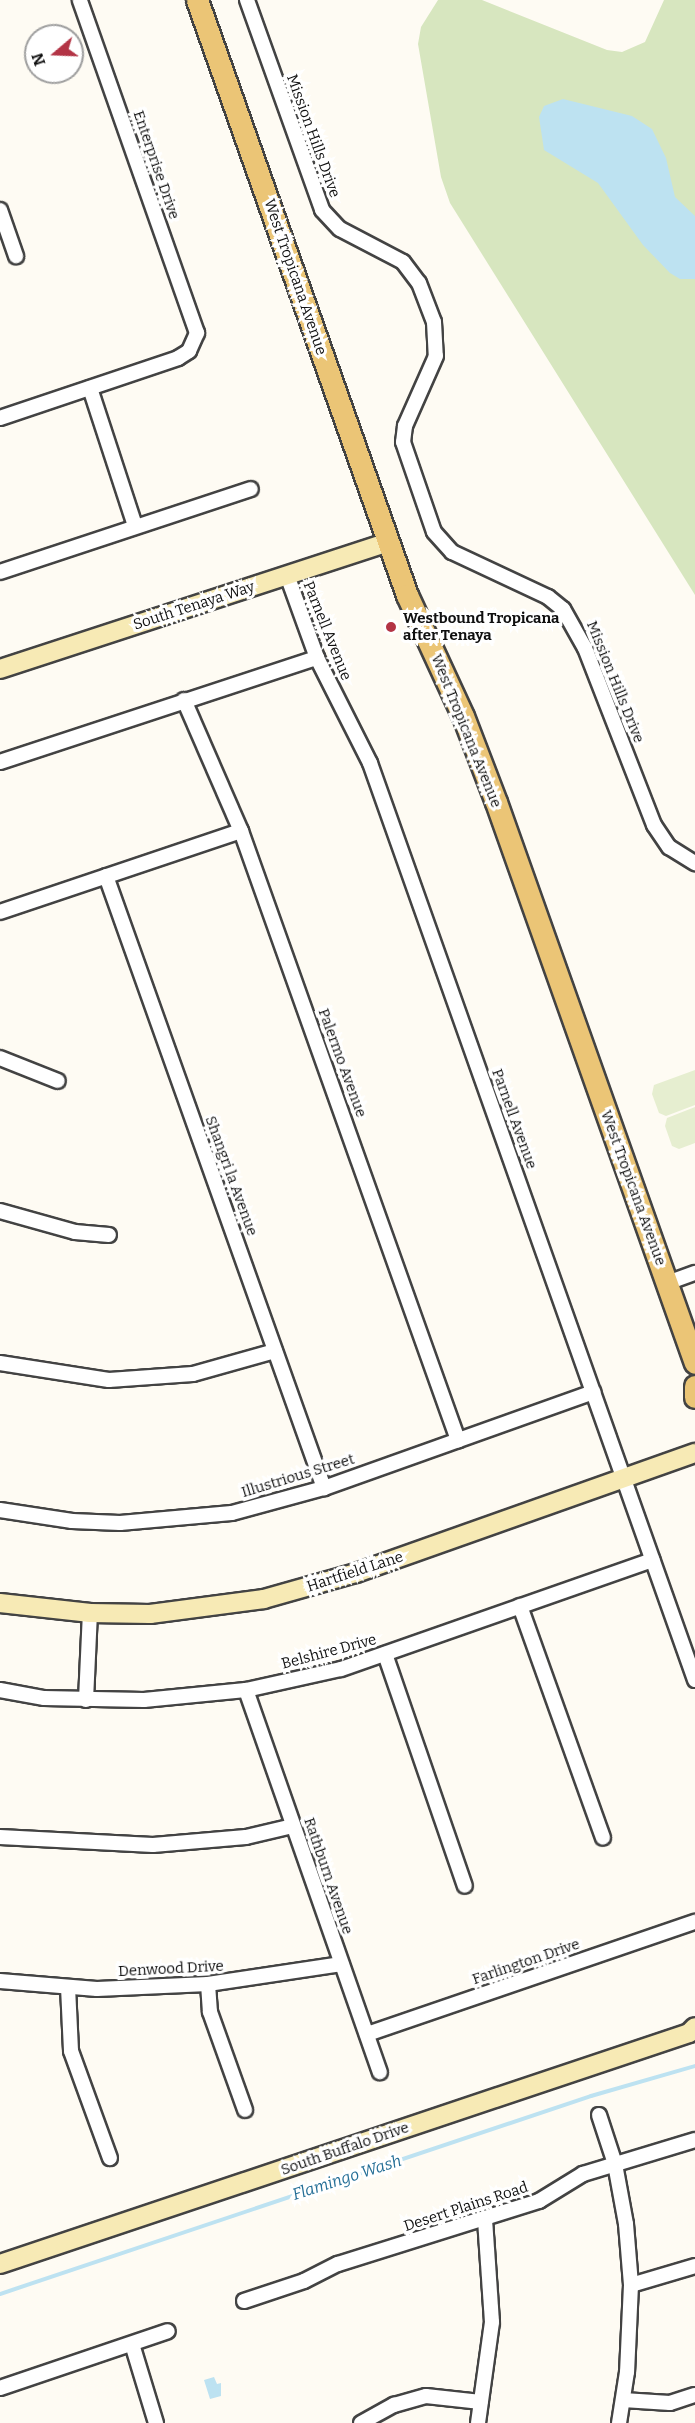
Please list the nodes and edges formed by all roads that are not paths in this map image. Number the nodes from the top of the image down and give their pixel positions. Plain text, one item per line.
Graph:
1 (80, 0) edge
2 (197, 0) edge
3 (248, 0) edge
4 (0, 210) edge
5 (16, 255) dead end
6 (90, 388) junction
7 (0, 418) edge
8 (251, 489) dead end
9 (135, 526) junction
10 (389, 542) junction
11 (0, 572) edge
12 (287, 575) junction
13 (317, 658) junction
14 (0, 669) edge
15 (184, 700) junction
16 (0, 762) edge
17 (242, 831) junction
18 (695, 863) edge
19 (106, 876) junction
20 (0, 912) edge
21 (0, 1058) edge
22 (58, 1081) dead end
23 (0, 1211) edge
24 (109, 1235) dead end
25 (695, 1273) edge
26 (667, 1283) junction
27 (275, 1350) junction
28 (0, 1363) edge
29 (695, 1363) edge
30 (695, 1386) edge
31 (594, 1392) junction
32 (695, 1397) edge
33 (458, 1440) junction
34 (695, 1453) edge
35 (624, 1478) junction
36 (324, 1488) junction
37 (0, 1510) edge
38 (652, 1560) junction
39 (0, 1603) edge
40 (520, 1606) junction
41 (90, 1613) junction
42 (386, 1654) junction
43 (695, 1680) edge
44 (0, 1690) edge
45 (246, 1690) junction
46 (86, 1700) junction
47 (293, 1826) junction
48 (0, 1837) edge
49 (603, 1838) dead end
50 (465, 1886) dead end
51 (695, 1922) edge
52 (342, 1964) junction
53 (0, 1981) edge
54 (208, 1984) junction
55 (68, 1987) junction
56 (693, 2031) edge
57 (367, 2034) junction
58 (380, 2072) dead end
59 (244, 2110) dead end
60 (599, 2115) dead end
61 (695, 2140) edge
62 (110, 2158) dead end
63 (615, 2164) junction
64 (485, 2218) junction
65 (0, 2264) edge
66 (695, 2266) edge
67 (631, 2285) junction
68 (244, 2301) dead end
69 (168, 2331) dead end
70 (132, 2344) junction
71 (0, 2388) edge
72 (695, 2395) edge
73 (623, 2400) junction
74 (481, 2402) junction
75 (156, 2423) edge
76 (362, 2423) edge
77 (478, 2423) edge
78 (619, 2423) edge

1 - 6 street, Enterprise Drive
2 - 10 main road, West Tropicana Avenue
3 - 18 street, Mission Hills Drive
4 - 5 street
6 - 7 street
6 - 9 street
8 - 9 street
9 - 11 street
10 - 12 street, South Tenaya Way
10 - 26 main road, West Tropicana Avenue
12 - 13 street, Parnell Avenue
12 - 14 street, South Tenaya Way
13 - 15 street
13 - 31 street, Parnell Avenue
15 - 16 street
15 - 17 street, Palermo Avenue
17 - 19 street
17 - 33 street, Palermo Avenue
19 - 20 street
19 - 27 street, Shangri la Avenue
21 - 22 street
23 - 24 street
25 - 26 street
26 - 29 main road, West Tropicana Avenue
27 - 28 street
27 - 36 street, Shangri la Avenue
30 - 32 main road
31 - 33 street, Illustrious Street
31 - 35 street, Parnell Avenue
33 - 36 street, Illustrious Street
34 - 35 street, Hartfield Lane
35 - 38 street, Parnell Avenue
35 - 41 street, Hartfield Lane
36 - 37 street, Illustrious Street
38 - 40 street, Belshire Drive
38 - 43 street, Parnell Avenue
39 - 41 street, Hartfield Lane
40 - 42 street, Belshire Drive
40 - 49 street
41 - 46 street
42 - 45 street, Belshire Drive
42 - 50 street
44 - 46 street, Belshire Drive
45 - 46 street, Belshire Drive
45 - 47 street, Rathburn Avenue
47 - 48 street
47 - 52 street, Rathburn Avenue
51 - 57 street, Farlington Drive
52 - 54 street, Denwood Drive
52 - 57 street, Rathburn Avenue
53 - 55 street, Denwood Drive
54 - 55 street, Denwood Drive
54 - 59 street
55 - 62 street
56 - 65 street, South Buffalo Drive
57 - 58 street, Rathburn Avenue
60 - 63 street
61 - 63 street, Desert Plains Road
63 - 64 street, Desert Plains Road
63 - 67 street
64 - 68 street, Desert Plains Road
64 - 74 street
66 - 67 street
67 - 73 street
69 - 70 street
70 - 71 street
70 - 75 street
72 - 73 street
73 - 78 street
74 - 76 street
74 - 77 street

